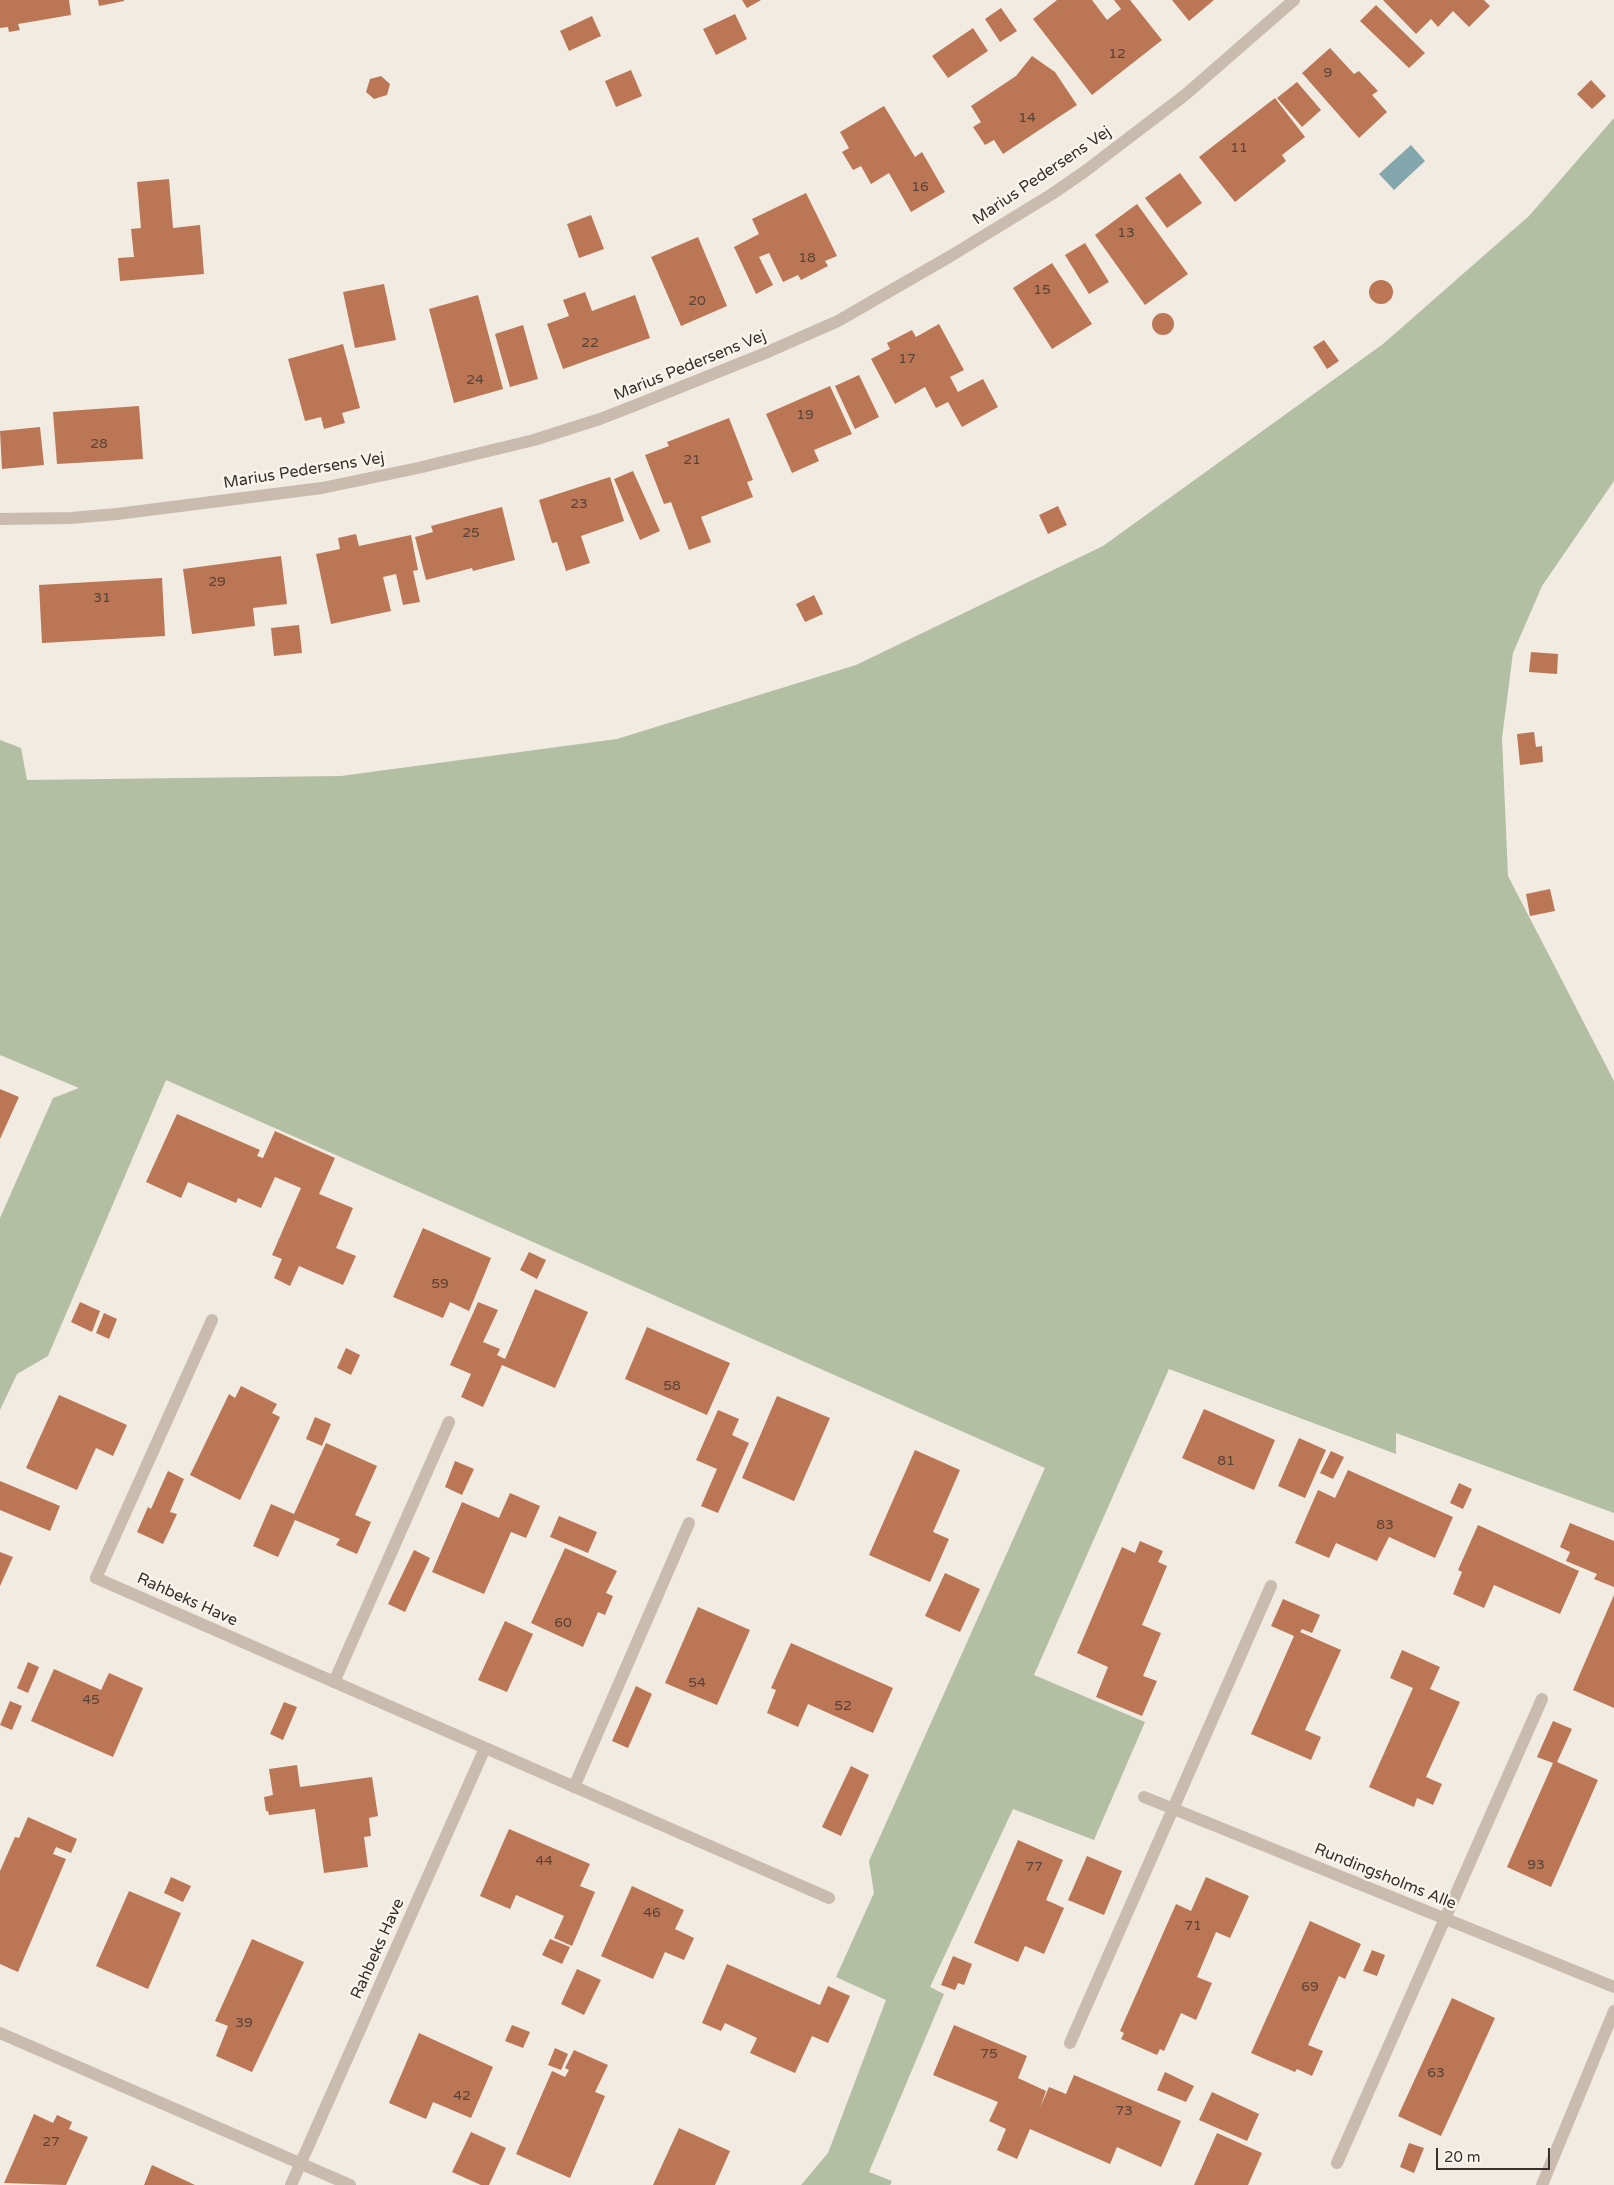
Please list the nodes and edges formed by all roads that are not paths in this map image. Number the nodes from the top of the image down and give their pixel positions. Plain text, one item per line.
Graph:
1 (1294, 0) edge
2 (0, 519) edge
3 (212, 1320) dead end
4 (449, 1422) dead end
5 (689, 1523) dead end
6 (1271, 1586) dead end
7 (334, 1682) junction
8 (1542, 1699) dead end
9 (485, 1748) junction
10 (574, 1787) junction
11 (1144, 1798) dead end
12 (1172, 1809) junction
13 (830, 1898) dead end
14 (1446, 1920) junction
15 (1614, 1987) edge
16 (1614, 2011) edge
17 (0, 2033) edge
18 (1070, 2043) dead end
19 (1338, 2163) dead end
20 (300, 2164) junction
21 (291, 2185) edge
22 (350, 2185) edge
23 (1542, 2185) edge

1 - 2 street, Marius Pedersens Vej
3 - 7 street, Rahbeks Have
4 - 7 street
5 - 10 street
6 - 12 street
7 - 9 street, Rahbeks Have
8 - 14 street
9 - 10 street, Rahbeks Have
9 - 20 street, Rahbeks Have
10 - 13 street, Rahbeks Have
11 - 12 street, Rundingsholms Alle
12 - 14 street, Rundingsholms Alle
12 - 18 street
14 - 15 street, Rundingsholms Alle
14 - 19 street
16 - 23 street
17 - 20 street
20 - 21 street, Rahbeks Have
20 - 22 street

